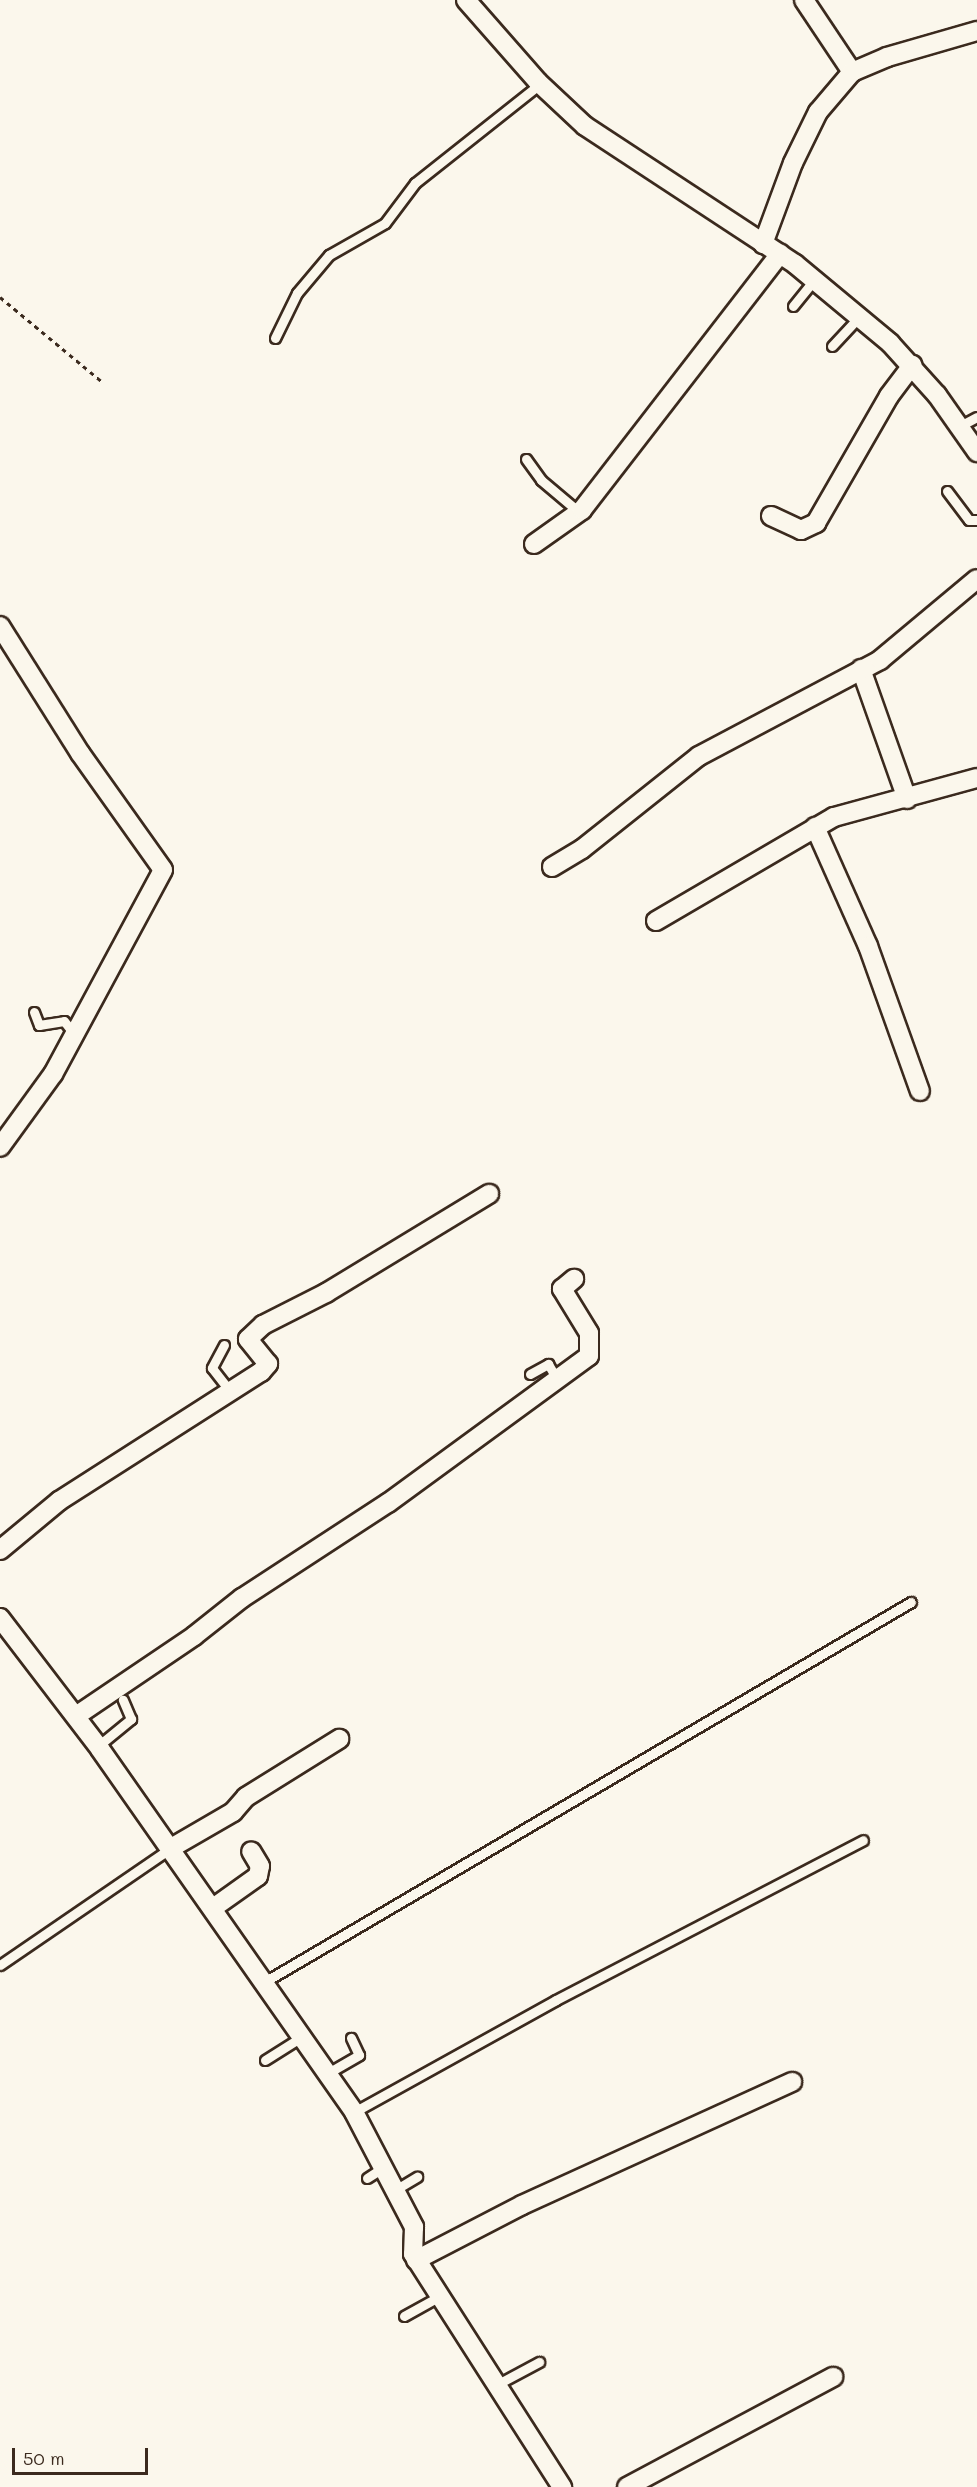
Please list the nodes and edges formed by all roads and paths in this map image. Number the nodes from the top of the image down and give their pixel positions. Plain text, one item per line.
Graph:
1 (466, 0) edge
2 (804, 0) edge
3 (977, 31) edge
4 (852, 72) junction
5 (540, 83) junction
6 (763, 244) junction
7 (780, 254) junction
8 (814, 280) junction
9 (0, 297) edge
10 (793, 306) dead end
11 (859, 317) junction
12 (275, 338) dead end
13 (832, 346) dead end
14 (912, 365) junction
15 (101, 381) dead end
16 (977, 417) edge
17 (960, 426) junction
18 (977, 452) edge
19 (526, 459) dead end
20 (947, 491) dead end
21 (579, 512) junction
22 (771, 516) dead end
23 (977, 520) edge
24 (534, 544) dead end
25 (977, 579) edge
26 (0, 626) edge
27 (861, 669) junction
28 (977, 778) edge
29 (907, 799) junction
30 (815, 827) junction
31 (552, 867) dead end
32 (656, 921) dead end
33 (34, 1012) dead end
34 (75, 1035) junction
35 (920, 1091) dead end
36 (0, 1147) edge
37 (489, 1194) dead end
38 (574, 1280) dead end
39 (224, 1345) dead end
40 (530, 1374) dead end
41 (557, 1379) junction
42 (231, 1392) junction
43 (0, 1550) edge
44 (911, 1602) dead end
45 (0, 1618) edge
46 (123, 1700) dead end
47 (76, 1716) junction
48 (339, 1739) dead end
49 (98, 1746) junction
50 (863, 1840) dead end
51 (171, 1848) junction
52 (251, 1851) dead end
53 (213, 1908) junction
54 (0, 1965) edge
55 (266, 1981) junction
56 (303, 2036) junction
57 (351, 2038) dead end
58 (265, 2060) dead end
59 (328, 2073) junction
60 (792, 2082) dead end
61 (354, 2112) junction
62 (384, 2167) junction
63 (417, 2176) dead end
64 (367, 2178) dead end
65 (395, 2190) junction
66 (416, 2259) junction
67 (440, 2296) junction
68 (404, 2316) dead end
69 (539, 2362) dead end
70 (833, 2377) dead end
71 (496, 2385) junction
72 (562, 2487) edge
73 (627, 2487) edge

1 - 5 street
2 - 4 street
3 - 4 street
4 - 6 street
5 - 6 street
5 - 12 lane
6 - 7 street
7 - 8 street
7 - 21 street
8 - 10 lane
8 - 11 street
9 - 15 path
11 - 13 lane
11 - 14 street
14 - 17 street
14 - 22 street
16 - 17 lane
17 - 18 street
19 - 21 lane
20 - 23 lane
21 - 24 street
25 - 27 street
26 - 34 street
27 - 29 street
27 - 31 street
28 - 29 street
29 - 30 street
30 - 32 street
30 - 35 street
33 - 34 lane
34 - 36 street
37 - 42 street
38 - 41 street
39 - 42 lane
40 - 41 lane
41 - 47 street
42 - 43 street
44 - 55 lane
45 - 47 street
46 - 49 lane
47 - 49 street
48 - 51 street
49 - 51 street
50 - 61 lane
51 - 53 street
51 - 54 lane
52 - 53 street
53 - 55 street
55 - 56 street
56 - 58 lane
56 - 59 street
57 - 59 lane
59 - 61 street
60 - 66 street
61 - 62 street
62 - 64 lane
62 - 65 street
63 - 65 lane
65 - 66 street
66 - 67 street
67 - 68 lane
67 - 71 street
69 - 71 lane
70 - 73 street
71 - 72 street

